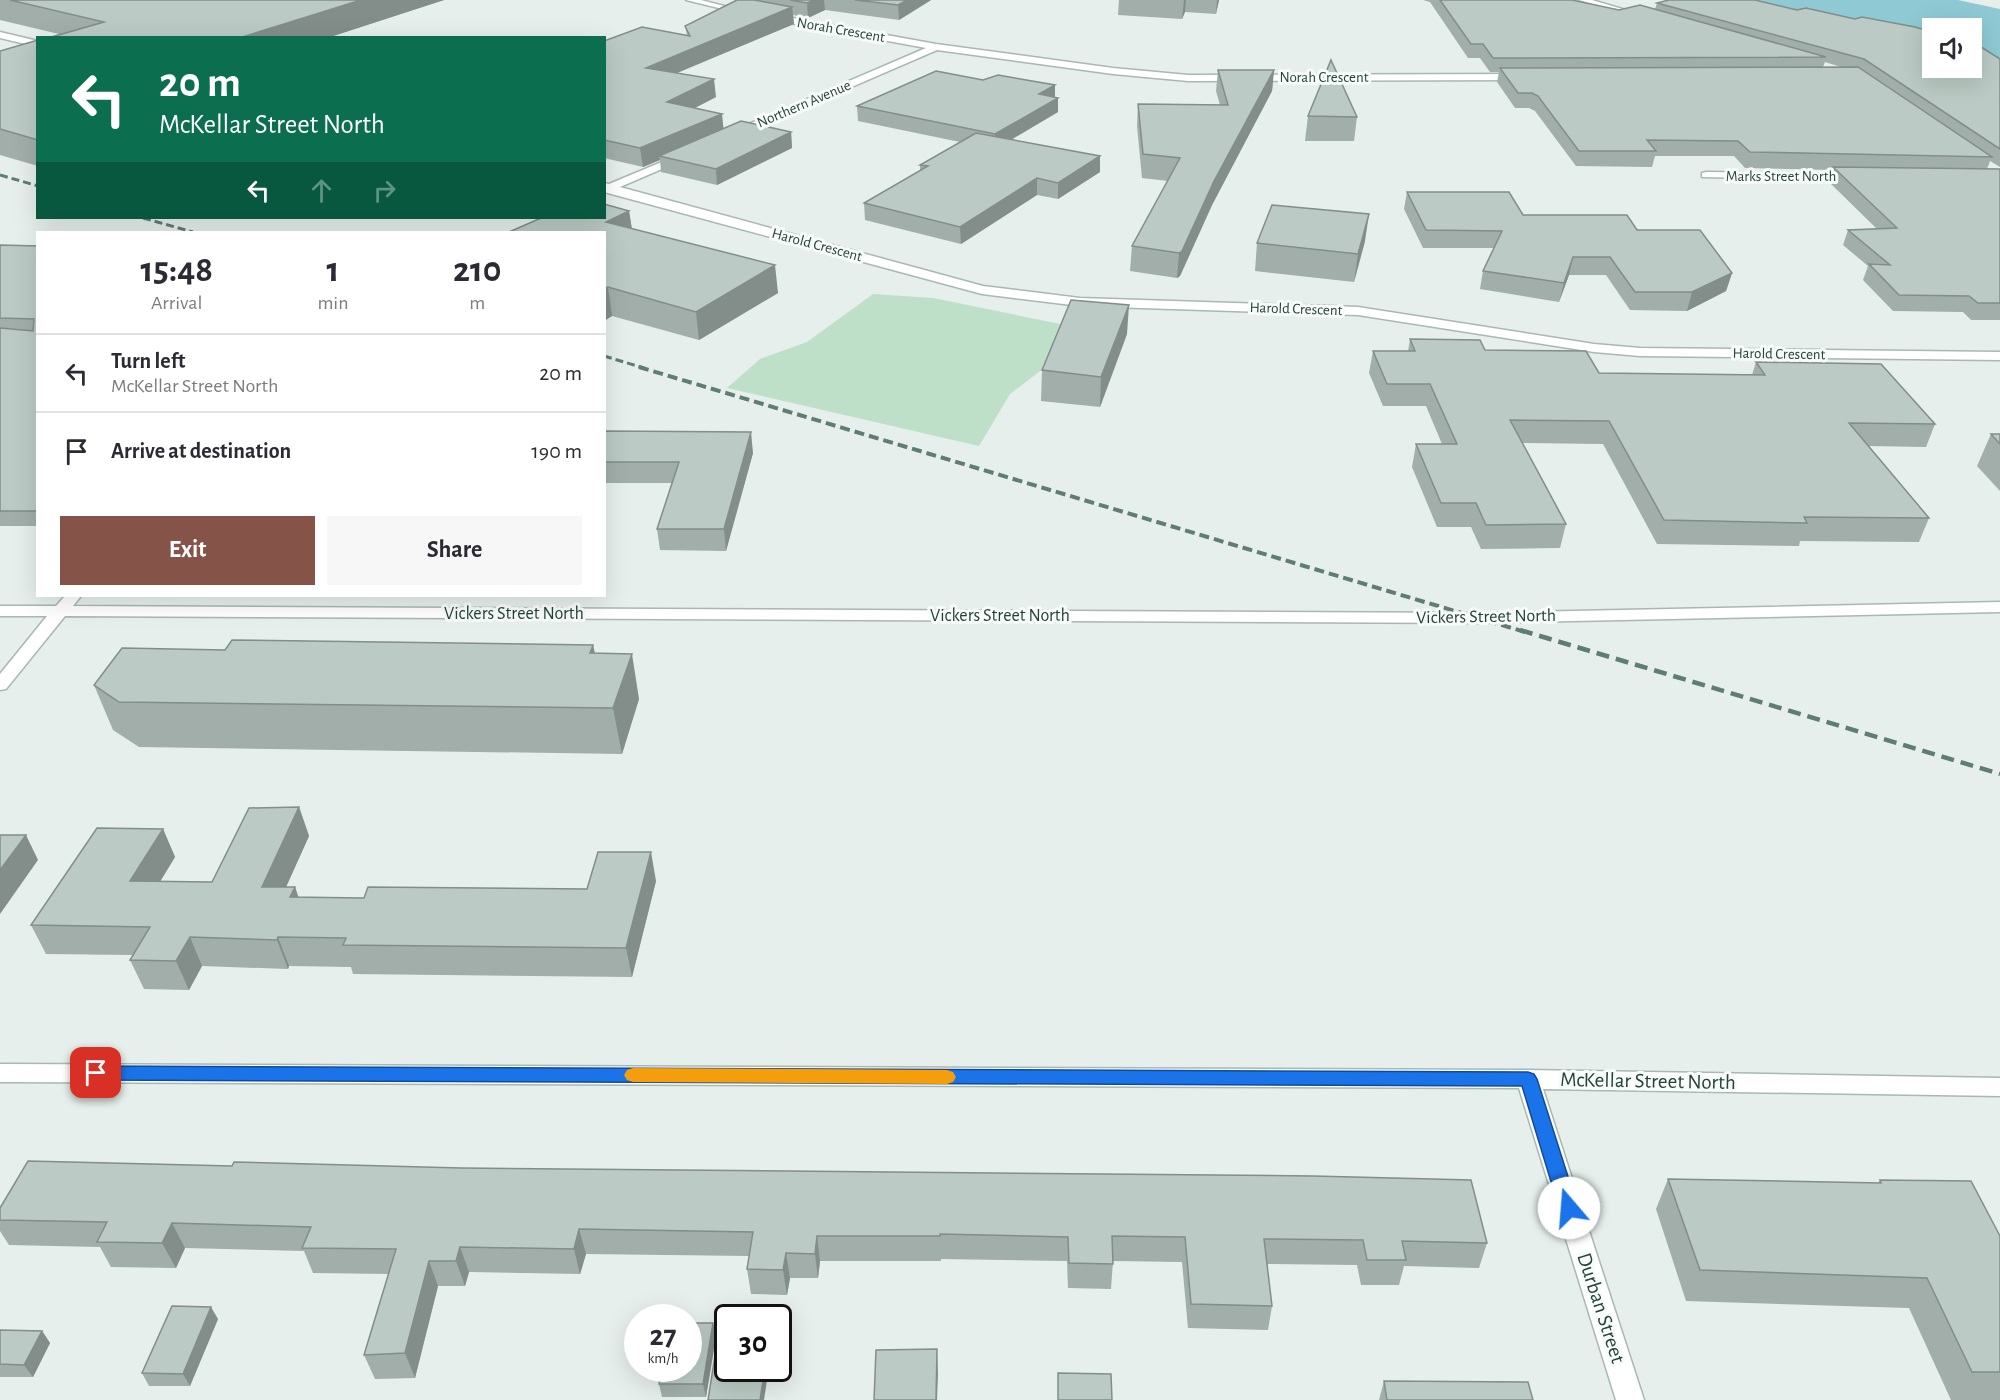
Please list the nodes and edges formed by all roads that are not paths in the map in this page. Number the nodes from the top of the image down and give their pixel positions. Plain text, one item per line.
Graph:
1 (690, 0) edge
2 (1583, 0) edge
3 (752, 14) edge
4 (764, 16) edge
5 (1651, 18) edge
6 (0, 35) edge
7 (36, 44) edge
8 (936, 47) junction
9 (1535, 77) edge
10 (719, 141) edge
11 (697, 150) edge
12 (1706, 175) dead end
13 (1871, 177) edge
14 (606, 188) edge
15 (2000, 356) edge
16 (71, 597) edge
17 (2000, 608) edge
18 (0, 611) edge
19 (60, 611) junction
20 (0, 685) edge
21 (0, 1072) edge
22 (1528, 1079) junction
23 (2000, 1087) edge
24 (1630, 1400) edge

1 - 3 street
2 - 5 street
4 - 8 street, Norah Crescent
6 - 7 street
8 - 9 street, Norah Crescent
8 - 10 street, Northern Avenue
11 - 14 street
12 - 13 street, Marks Street North
14 - 15 street, Harold Crescent
16 - 19 street
17 - 19 street, Vickers Street North
18 - 19 street, Vickers Street North
19 - 20 street
21 - 22 street, McKellar Street North
22 - 23 street, McKellar Street North
22 - 24 street, Durban Street

